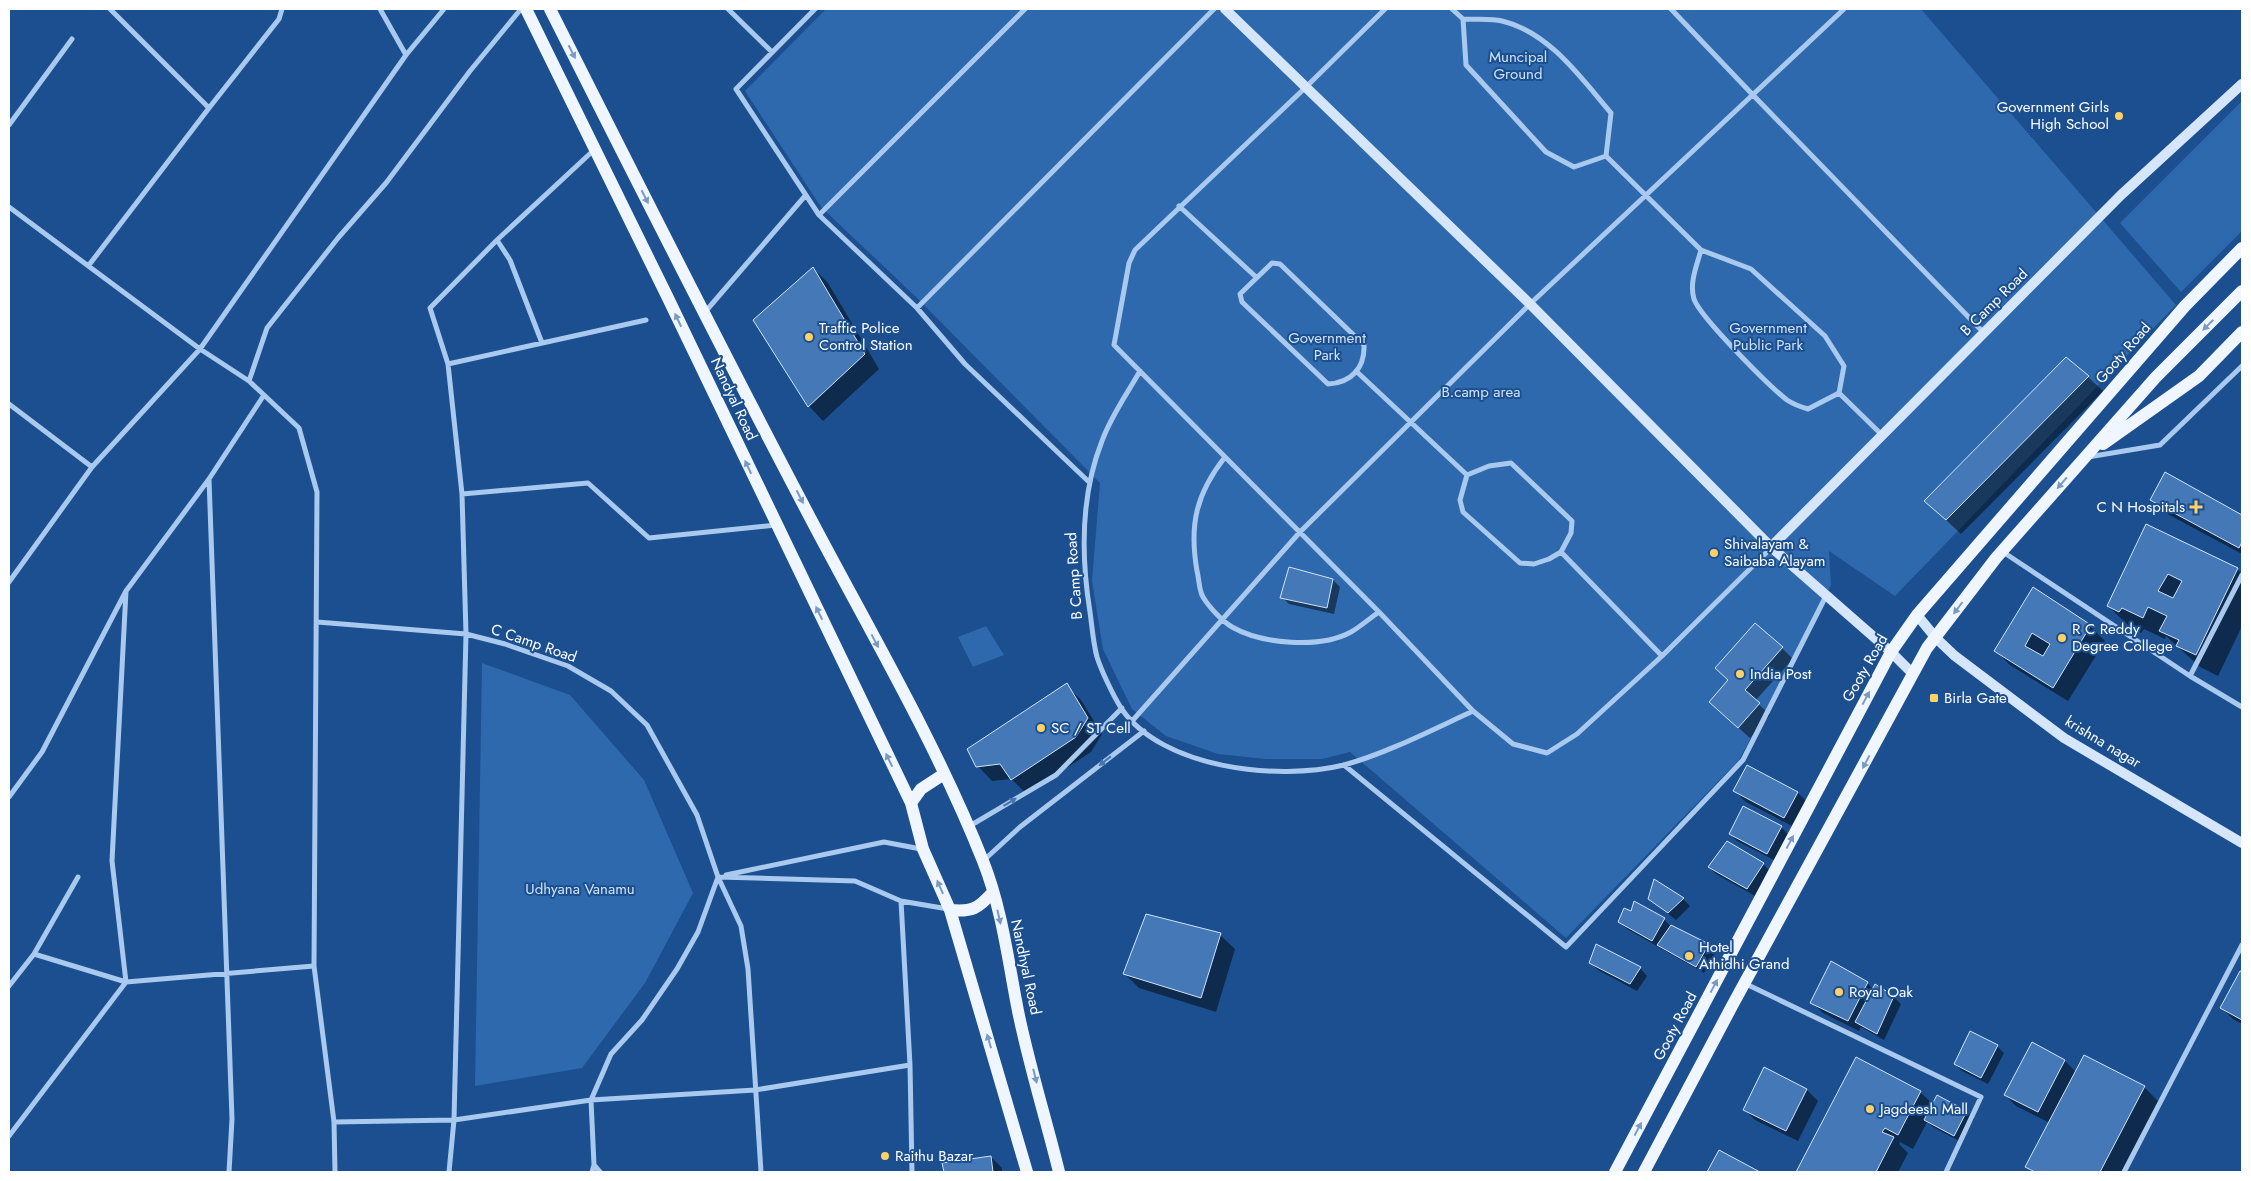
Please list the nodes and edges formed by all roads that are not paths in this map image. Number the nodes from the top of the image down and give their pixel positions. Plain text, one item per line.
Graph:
1 (110, 9) edge
2 (282, 9) edge
3 (380, 9) edge
4 (444, 9) edge
5 (521, 9) edge
6 (526, 9) edge
7 (550, 9) edge
8 (728, 9) edge
9 (815, 9) edge
10 (1024, 9) edge
11 (1214, 9) edge
12 (1225, 9) edge
13 (1385, 9) edge
14 (1452, 9) edge
15 (1671, 9) edge
16 (1844, 9) edge
17 (1463, 19) junction
18 (72, 39) dead end
19 (772, 52) junction
20 (406, 55) junction
21 (2242, 84) edge
22 (1306, 87) junction
23 (1752, 94) junction
24 (209, 108) junction
25 (9, 124) edge
26 (595, 148) junction
27 (1606, 156) junction
28 (1645, 195) junction
29 (805, 196) junction
30 (1179, 206) junction
31 (9, 207) edge
32 (819, 215) junction
33 (497, 240) junction
34 (2242, 248) edge
35 (1700, 250) junction
36 (89, 265) junction
37 (1256, 277) junction
38 (2242, 291) edge
39 (1530, 304) junction
40 (918, 308) junction
41 (704, 312) junction
42 (646, 320) dead end
43 (2242, 332) edge
44 (1984, 333) junction
45 (542, 343) junction
46 (200, 349) junction
47 (448, 364) junction
48 (2242, 366) edge
49 (1140, 371) junction
50 (1356, 371) junction
51 (249, 381) junction
52 (1839, 394) junction
53 (264, 395) junction
54 (9, 404) edge
55 (1411, 422) junction
56 (1882, 435) junction
57 (1225, 457) junction
58 (2085, 458) junction
59 (92, 467) junction
60 (1466, 475) junction
61 (209, 479) junction
62 (1089, 482) junction
63 (462, 494) junction
64 (776, 525) junction
65 (1300, 532) junction
66 (1772, 547) junction
67 (2002, 551) junction
68 (1561, 552) junction
69 (2242, 575) edge
70 (9, 582) edge
71 (126, 591) junction
72 (1826, 596) junction
73 (1379, 612) junction
74 (1917, 615) junction
75 (1223, 618) junction
76 (317, 622) junction
77 (466, 634) junction
78 (1936, 637) junction
79 (1891, 652) junction
80 (1662, 656) junction
81 (1913, 674) junction
82 (2190, 676) junction
83 (2242, 707) edge
84 (1122, 708) junction
85 (1473, 711) junction
86 (1133, 720) junction
87 (1144, 731) junction
88 (1344, 765) junction
89 (944, 774) junction
90 (9, 798) edge
91 (911, 803) junction
92 (968, 827) junction
93 (2242, 843) edge
94 (923, 849) junction
95 (983, 862) junction
96 (78, 877) dead end
97 (718, 877) junction
98 (993, 892) junction
99 (901, 901) junction
100 (950, 910) junction
101 (2242, 945) edge
102 (34, 954) junction
103 (314, 966) junction
104 (225, 974) junction
105 (126, 982) junction
106 (1744, 983) junction
107 (9, 986) edge
108 (910, 1065) junction
109 (755, 1090) junction
110 (590, 1100) junction
111 (454, 1120) junction
112 (334, 1122) junction
113 (9, 1136) edge
114 (594, 1165) junction
115 (229, 1172) edge
116 (335, 1172) edge
117 (449, 1172) edge
118 (592, 1172) edge
119 (600, 1172) edge
120 (762, 1172) edge
121 (912, 1172) edge
122 (1027, 1172) edge
123 (1060, 1172) edge
124 (1615, 1172) edge
125 (1645, 1172) edge
126 (1946, 1172) edge
127 (2124, 1172) edge

1 - 24 street
2 - 24 street
3 - 20 street
4 - 20 street
5 - 51 street
6 - 26 main road, Nandyal Road
7 -> 41 main road, Nandyal Road
8 - 19 street
9 - 19 street
10 - 32 street
11 - 40 street
12 - 22 street
13 - 22 street
14 - 17 street
15 - 23 street
16 - 23 street
17 - 27 street
17 - 27 street
18 - 25 street
19 - 29 street
20 - 46 street
21 - 44 street, B Camp Road
22 - 30 street
22 - 39 street
23 - 28 street
23 - 44 street
24 - 36 street
26 - 33 street
64 -> 26 main road, Nandyal Road
27 - 28 street
28 - 35 street
28 - 39 street
29 - 32 street
29 - 41 street
30 - 37 street
30 - 49 street
31 - 36 street
32 - 40 street
33 - 45 street
33 - 47 street
34 - 74 main road, Gooty Road
35 - 52 street
35 - 52 street
36 - 46 street
37 - 50 street
37 - 50 street
38 -> 58 main road
39 - 55 street
39 - 66 street
40 - 62 street
41 -> 89 main road, Nandyal Road
42 - 45 street
43 - 58 main road
44 - 56 street, B Camp Road
45 - 47 street
46 - 51 street
46 - 59 street
47 - 63 street
48 - 58 street
49 - 57 street
49 - 62 street, B Camp Road
50 - 55 street
51 - 53 street
52 - 56 street
53 - 61 street
53 - 76 street
54 - 59 street
55 - 60 street
55 - 65 street
56 - 66 street, B Camp Road
57 - 65 street
57 - 75 street
58 -> 67 main road
59 - 70 street
60 - 68 street
60 - 68 street
61 - 71 street
61 - 104 street
62 - 84 street, B Camp Road
63 - 64 street
63 - 77 street
91 -> 64 main road, Nandyal Road
65 - 73 street
65 - 75 street
66 - 72 street
66 - 80 street
67 -> 78 main road
67 - 82 street
68 - 80 street
69 - 82 street
71 - 90 street
71 - 105 street
72 - 79 street
72 - 88 street
73 - 75 street
73 - 85 street
74 - 78 street, krishna nagar
74 - 79 main road, Gooty Road
75 - 86 street
76 - 77 street, C Camp Road
76 - 103 street
77 - 97 street, C Camp Road
77 - 111 street
78 - 81 main road
78 - 93 street, krishna nagar
79 - 81 street
124 -> 79 main road, Gooty Road
80 - 85 street
81 -> 106 main road
82 - 83 street
84 - 86 street, B Camp Road
92 -> 84 street
85 - 88 street, B Camp Road
86 - 87 street, B Camp Road
87 - 88 street, B Camp Road
87 -> 95 street
89 - 91 main road
89 - 92 main road, Nandhyal Road
91 - 94 main road, Nandyal Road
92 - 95 main road, Nandhyal Road
94 - 97 street
100 -> 94 main road, Nandyal Road
95 - 98 main road, Nandhyal Road
96 - 102 street
97 - 99 street
97 - 109 street, C Camp Road
97 - 110 street
98 - 100 main road
98 -> 123 main road, Nandhyal Road
99 - 100 street
99 - 108 street
122 -> 100 main road, Nandyal Road
101 - 127 street
102 - 105 street
102 - 107 street
103 - 104 street
103 - 112 street
104 - 105 street
104 - 115 street
105 - 113 street
106 - 125 main road
106 - 126 street
108 - 109 street
108 - 121 street
109 - 110 street
109 - 120 street, C Camp Road
110 - 111 street
110 - 114 street
111 - 112 street
111 - 117 street
112 - 116 street
114 - 118 street
114 - 119 street

